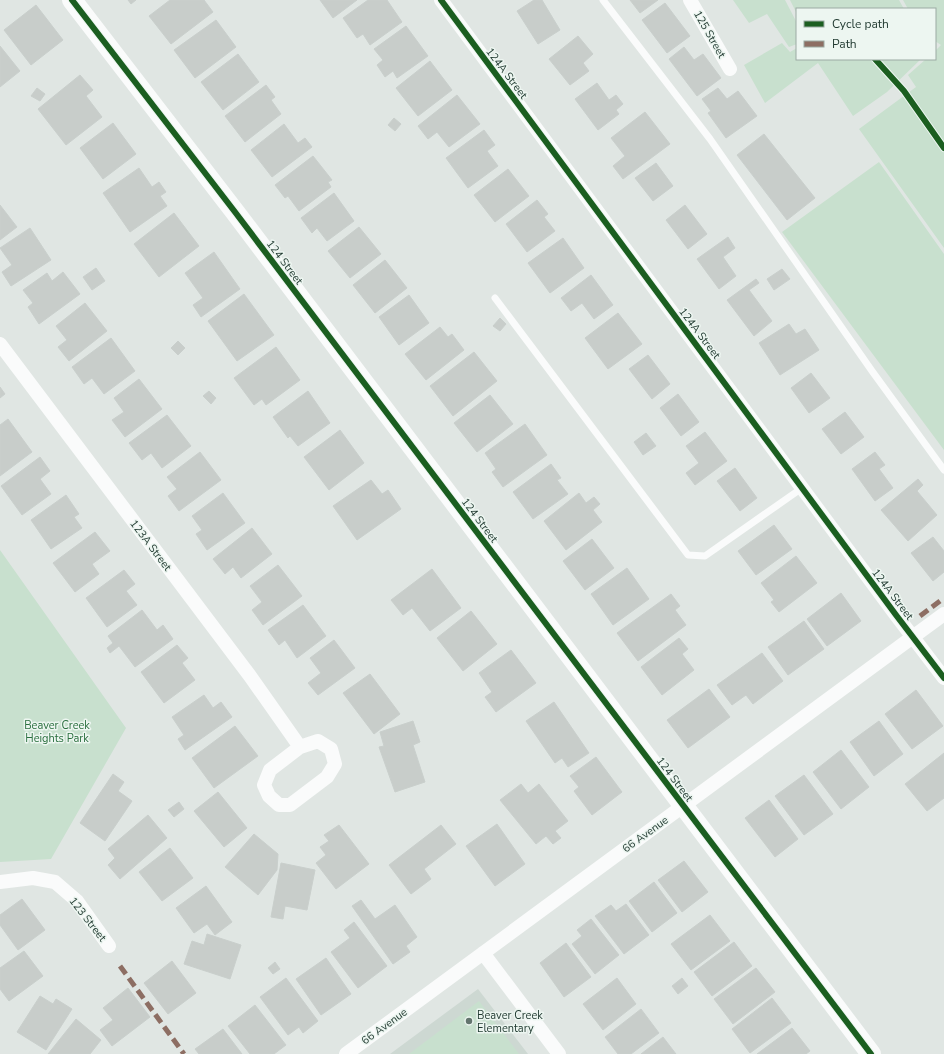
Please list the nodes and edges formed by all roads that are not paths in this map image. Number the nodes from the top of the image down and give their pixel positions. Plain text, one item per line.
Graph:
1 (72, 0) edge
2 (441, 0) edge
3 (602, 0) edge
4 (690, 0) edge
5 (730, 69) dead end
6 (495, 298) dead end
7 (0, 344) edge
8 (944, 470) edge
9 (802, 488) junction
10 (944, 614) edge
11 (912, 638) junction
12 (944, 678) edge
13 (300, 747) junction
14 (683, 806) junction
15 (0, 882) edge
16 (109, 946) dead end
17 (483, 953) junction
18 (346, 1054) edge
19 (559, 1054) edge
20 (871, 1054) edge

1 - 14 street, 124 Street
2 - 9 street, 124A Street
3 - 8 lane
4 - 5 street, 125 Street
6 - 9 lane
7 - 13 street, 123A Street
9 - 11 street, 124A Street
10 - 11 street, 66 Avenue
11 - 12 street, 124A Street
11 - 14 street, 66 Avenue
13 - 13 street
14 - 17 street, 66 Avenue
14 - 20 street, 124 Street
15 - 16 street, 123 Street
17 - 18 street, 66 Avenue
17 - 19 street

